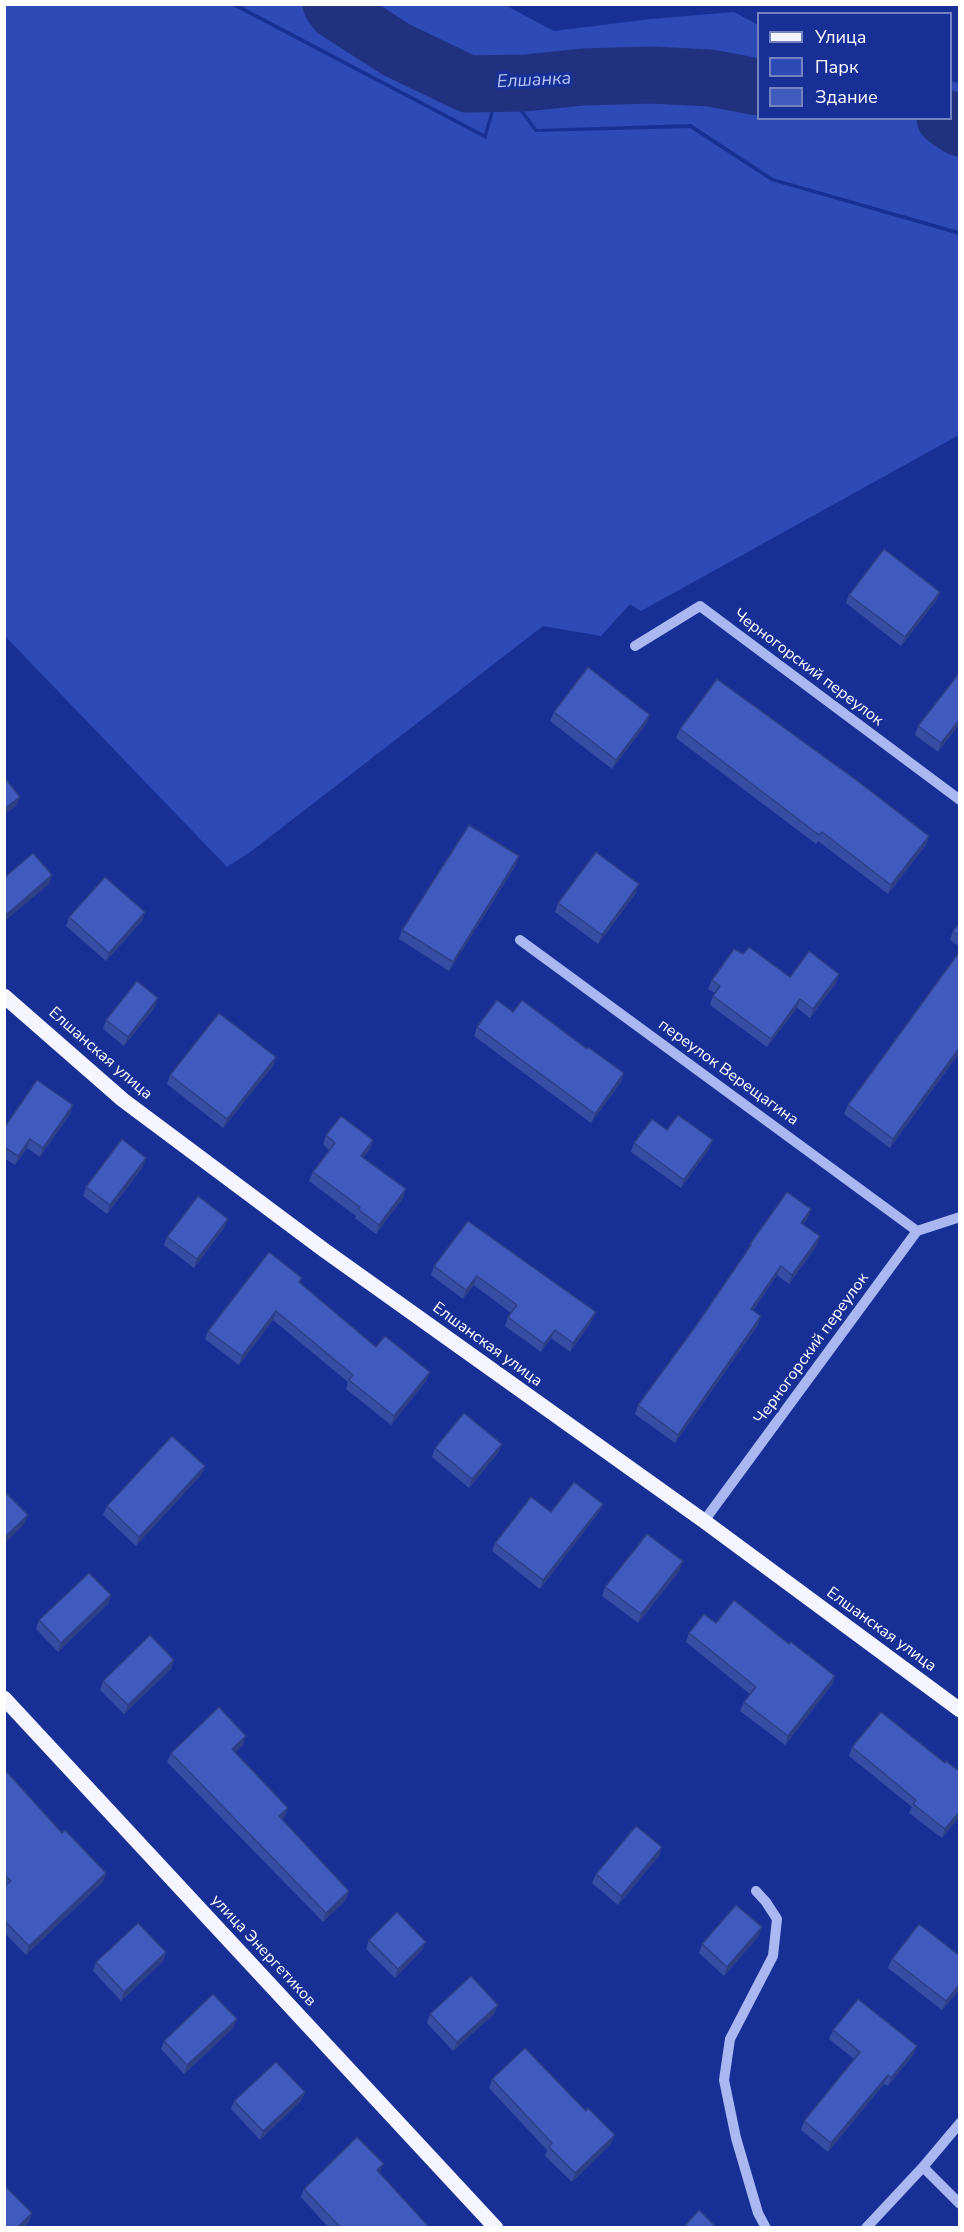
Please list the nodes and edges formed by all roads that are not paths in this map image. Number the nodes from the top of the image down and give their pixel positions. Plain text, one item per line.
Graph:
1 (635, 646) dead end
2 (960, 800) edge
3 (520, 940) dead end
4 (5, 997) edge
5 (960, 1216) edge
6 (917, 1232) junction
7 (704, 1521) junction
8 (4, 1698) edge
9 (960, 1710) edge
10 (756, 1891) dead end
11 (960, 2123) edge
12 (923, 2167) junction
13 (960, 2204) edge
14 (496, 2228) edge
15 (766, 2228) edge
16 (866, 2228) edge

1 - 2 street, Черногорский переулок
3 - 6 street, переулок Верещагина
4 - 7 main road, Елшанская улица
5 - 6 street
6 - 7 street, Черногорский переулок
7 - 9 main road, Елшанская улица
8 - 14 main road, улица Энергетиков
10 - 15 street
11 - 12 street
12 - 13 street
12 - 16 street

